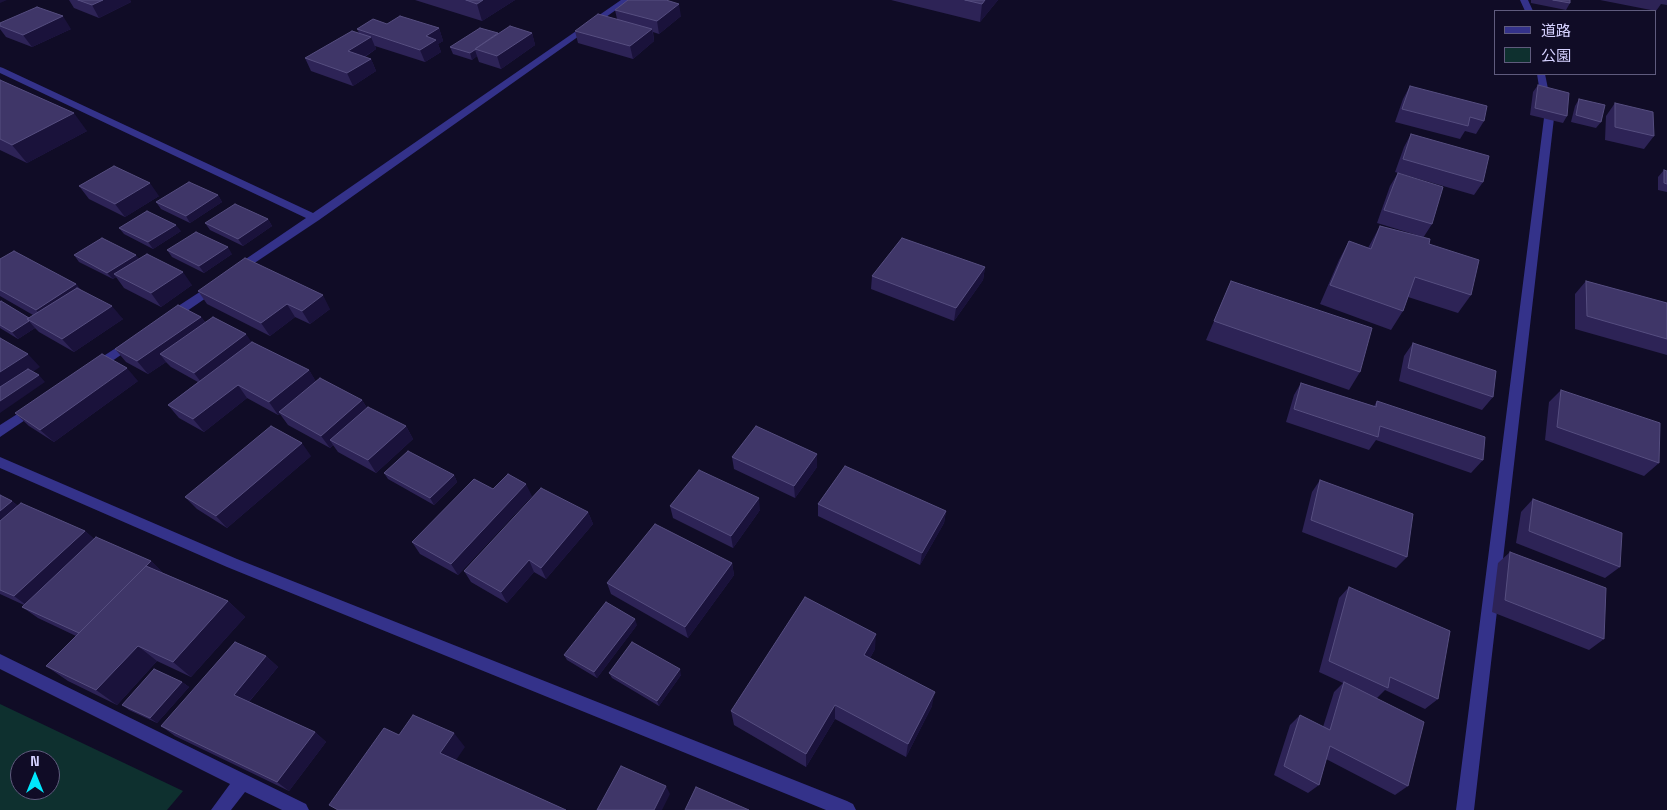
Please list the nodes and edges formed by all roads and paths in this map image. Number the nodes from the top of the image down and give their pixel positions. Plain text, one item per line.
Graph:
1 (626, 0) edge
2 (0, 70) edge
3 (1541, 75) edge
4 (315, 218) junction
5 (161, 322) edge
6 (137, 339) edge
7 (89, 372) edge
8 (40, 404) edge
9 (0, 432) edge
10 (0, 462) edge
11 (0, 661) edge
12 (244, 781) junction
13 (220, 810) edge
14 (300, 810) edge
15 (847, 810) edge
16 (1465, 810) edge

1 - 4 street
2 - 4 street
3 - 16 street
4 - 5 street
6 - 7 street
8 - 9 street
10 - 15 street
11 - 12 street
12 - 13 street
12 - 14 street

